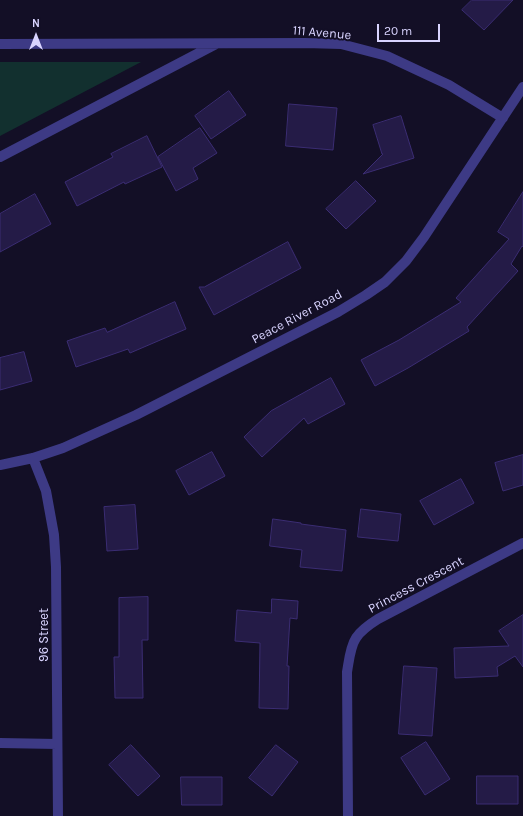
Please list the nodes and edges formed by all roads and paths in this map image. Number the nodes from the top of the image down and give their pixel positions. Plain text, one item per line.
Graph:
1 (218, 43) junction
2 (0, 44) edge
3 (523, 87) edge
4 (503, 118) junction
5 (0, 157) edge
6 (33, 458) junction
7 (0, 465) edge
8 (523, 543) edge
9 (0, 743) edge
10 (57, 744) junction
11 (58, 816) edge
12 (348, 816) edge

1 - 2 street, 111 Avenue
1 - 4 street, 111 Avenue
1 - 5 street, 111 Avenue
3 - 4 street, Peace River Road
4 - 6 street, Peace River Road
6 - 7 street, Peace River Road
6 - 10 street, 96 Street
8 - 12 street, Princess Crescent
9 - 10 street
10 - 11 street, 96 Street

